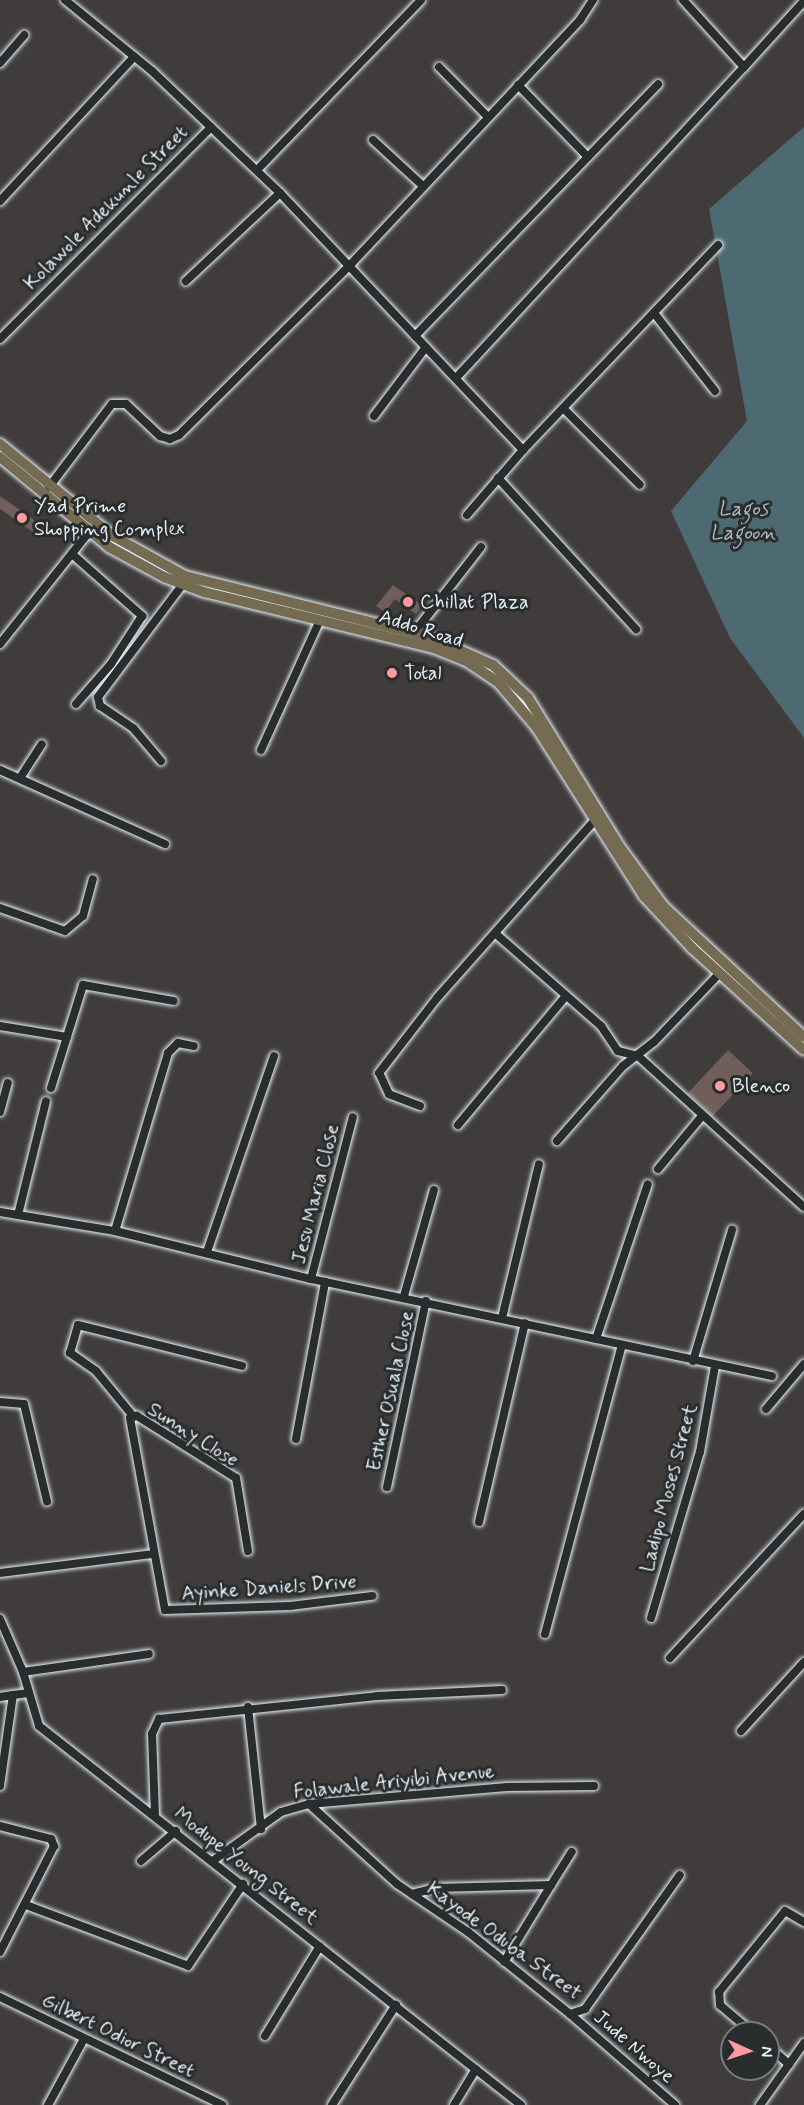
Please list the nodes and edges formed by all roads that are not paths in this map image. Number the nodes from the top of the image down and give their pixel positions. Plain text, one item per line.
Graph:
1 (65, 0) edge
2 (421, 0) edge
3 (593, 0) edge
4 (683, 0) edge
5 (804, 1) edge
6 (24, 34) dead end
7 (134, 57) junction
8 (0, 63) edge
9 (439, 67) dead end
10 (744, 67) junction
11 (658, 84) dead end
12 (518, 85) junction
13 (488, 117) junction
14 (211, 126) junction
15 (373, 140) dead end
16 (588, 157) junction
17 (257, 170) junction
18 (422, 185) junction
19 (280, 193) junction
20 (0, 201) edge
21 (718, 245) dead end
22 (351, 264) junction
23 (186, 281) dead end
24 (654, 313) junction
25 (416, 336) junction
26 (0, 339) edge
27 (426, 347) junction
28 (456, 378) junction
29 (715, 391) dead end
30 (564, 409) junction
31 (374, 416) dead end
32 (0, 444) edge
33 (523, 450) junction
34 (0, 457) edge
35 (498, 478) junction
36 (640, 485) dead end
37 (48, 489) junction
38 (467, 515) dead end
39 (90, 531) junction
40 (481, 547) dead end
41 (72, 554) junction
42 (183, 585) junction
43 (320, 620) junction
44 (636, 629) dead end
45 (414, 633) junction
46 (0, 644) edge
47 (76, 704) dead end
48 (42, 744) dead end
49 (261, 750) dead end
50 (161, 761) dead end
51 (0, 770) edge
52 (20, 778) junction
53 (594, 821) junction
54 (165, 844) dead end
55 (93, 879) dead end
56 (0, 908) edge
57 (496, 934) junction
58 (719, 974) junction
59 (565, 997) junction
60 (174, 1001) dead end
61 (0, 1026) edge
62 (67, 1037) junction
63 (804, 1037) edge
64 (194, 1046) dead end
65 (804, 1050) edge
66 (274, 1056) dead end
67 (638, 1056) junction
68 (8, 1083) dead end
69 (51, 1088) dead end
70 (46, 1101) dead end
71 (420, 1106) dead end
72 (0, 1112) edge
73 (702, 1116) junction
74 (353, 1117) dead end
75 (458, 1125) dead end
76 (557, 1141) dead end
77 (539, 1164) dead end
78 (658, 1169) dead end
79 (648, 1184) dead end
80 (434, 1190) dead end
81 (804, 1207) edge
82 (0, 1212) edge
83 (18, 1215) junction
84 (732, 1230) dead end
85 (116, 1232) junction
86 (207, 1252) junction
87 (312, 1279) junction
88 (325, 1282) junction
89 (404, 1296) junction
90 (426, 1301) junction
91 (502, 1318) junction
92 (525, 1323) junction
93 (597, 1339) junction
94 (622, 1345) junction
95 (693, 1361) junction
96 (804, 1364) edge
97 (242, 1366) dead end
98 (715, 1366) junction
99 (772, 1376) dead end
100 (0, 1402) edge
101 (766, 1409) dead end
102 (133, 1416) junction
103 (296, 1439) dead end
104 (387, 1487) dead end
105 (47, 1501) dead end
106 (804, 1514) edge
107 (479, 1522) dead end
108 (248, 1551) dead end
109 (152, 1554) junction
110 (0, 1573) edge
111 (372, 1596) dead end
112 (651, 1618) dead end
113 (0, 1619) edge
114 (545, 1634) dead end
115 (150, 1654) dead end
116 (670, 1658) dead end
117 (804, 1662) edge
118 (23, 1672) junction
119 (502, 1690) dead end
120 (29, 1693) junction
121 (13, 1695) junction
122 (0, 1697) edge
123 (248, 1707) junction
124 (741, 1731) dead end
125 (0, 1786) edge
126 (594, 1786) dead end
127 (309, 1804) junction
128 (155, 1815) junction
129 (0, 1826) edge
130 (261, 1828) junction
131 (177, 1831) junction
132 (572, 1852) dead end
133 (214, 1860) junction
134 (141, 1861) dead end
135 (680, 1875) dead end
136 (243, 1884) junction
137 (551, 1885) junction
138 (412, 1894) junction
139 (26, 1905) junction
140 (804, 1922) edge
141 (321, 1946) junction
142 (0, 1952) edge
143 (504, 1962) junction
144 (0, 1997) edge
145 (396, 2005) junction
146 (570, 2014) junction
147 (739, 2021) edge
148 (265, 2036) dead end
149 (84, 2039) junction
150 (804, 2043) edge
151 (780, 2056) edge
152 (789, 2064) junction
153 (476, 2069) junction
154 (48, 2105) edge
155 (222, 2105) edge
156 (332, 2105) edge
157 (454, 2105) edge
158 (521, 2105) edge
159 (675, 2105) edge
160 (760, 2105) edge

1 - 7 street
2 - 17 street
3 - 12 street
4 - 10 street
5 - 10 street
6 - 8 street
7 - 14 street
7 - 20 street
9 - 13 street
10 - 28 street
11 - 16 street
12 - 13 street
12 - 16 street
13 - 18 street
14 - 17 street
14 - 26 street, Kolawole Adekunle Street
15 - 18 street
16 - 25 street
17 - 19 street
18 - 22 street
19 - 22 street
19 - 23 street
21 - 24 street
22 - 25 street
22 - 37 street
24 - 29 street
24 - 30 street
25 - 27 street
27 - 28 street
27 - 31 street
28 - 33 street
30 - 33 street
30 - 36 street
32 - 37 main road, Addo Road
33 - 35 street
34 - 37 main road, Addo Road
35 - 38 street
35 - 44 street
37 - 39 main road, Addo Road
37 - 45 main road, Addo Road
39 - 41 street
39 - 42 main road, Addo Road
40 - 45 street
41 - 46 street
41 - 47 street
42 - 43 main road, Addo Road
42 - 50 street
43 - 49 street
43 - 53 main road, Addo Road
45 - 63 main road, Addo Road
48 - 52 street
51 - 52 street
52 - 54 street
53 - 57 street
53 - 58 main road, Addo Road
55 - 56 street
57 - 59 street
57 - 71 street
58 - 65 main road, Addo Road
58 - 67 street
59 - 67 street
59 - 75 street
60 - 62 street
61 - 62 street
62 - 69 street
64 - 85 street
66 - 86 street
67 - 73 street
67 - 76 street
68 - 72 street
70 - 83 street
73 - 78 street
73 - 81 street
74 - 87 street, Jesu Maria Close
77 - 91 street
79 - 93 street
80 - 89 street
82 - 83 street
83 - 85 street
84 - 95 street
85 - 86 street
86 - 87 street
87 - 88 street
88 - 89 street
88 - 103 street
89 - 90 street
90 - 91 street
90 - 104 street, Esther Osuala Close
91 - 92 street
92 - 93 street
92 - 107 street
93 - 94 street
94 - 95 street
94 - 114 street
95 - 98 street
96 - 101 street
97 - 102 street
98 - 99 street
98 - 112 street, Ladipo Moses Street
100 - 105 street
102 - 108 street, Sunny Close
102 - 109 street, Sunny Close
106 - 116 street
109 - 110 street
109 - 111 street, Ayinke Daniels Drive
113 - 118 street, Modupe Young Street
115 - 118 street
117 - 124 street
118 - 120 street, Modupe Young Street
119 - 123 street
120 - 121 street
120 - 128 street, Modupe Young Street
121 - 122 street
121 - 125 street
123 - 128 street
123 - 130 street
126 - 127 street, Folawale Ariyibi Avenue
127 - 130 street, Folawale Ariyibi Avenue
127 - 138 street, Kayode Oduba Street
128 - 131 street, Modupe Young Street
129 - 139 street
130 - 133 street, Folawale Ariyibi Avenue
131 - 133 street, Modupe Young Street
131 - 134 street
132 - 137 street
133 - 136 street, Modupe Young Street
135 - 146 street, Kayode Oduba Street
136 - 139 street
136 - 141 street, Modupe Young Street
137 - 138 street
137 - 143 street
138 - 143 street, Kayode Oduba Street
139 - 142 street
140 - 147 street
141 - 145 street, Modupe Young Street
141 - 148 street
143 - 146 street, Kayode Oduba Street
144 - 149 street, Gilbert Odior Street
145 - 153 street, Modupe Young Street
145 - 156 street
146 - 159 street, Jude Nwoye
149 - 154 street
149 - 155 street, Gilbert Odior Street
150 - 152 street
151 - 152 street
152 - 160 street
153 - 157 street
153 - 158 street, Modupe Young Street

